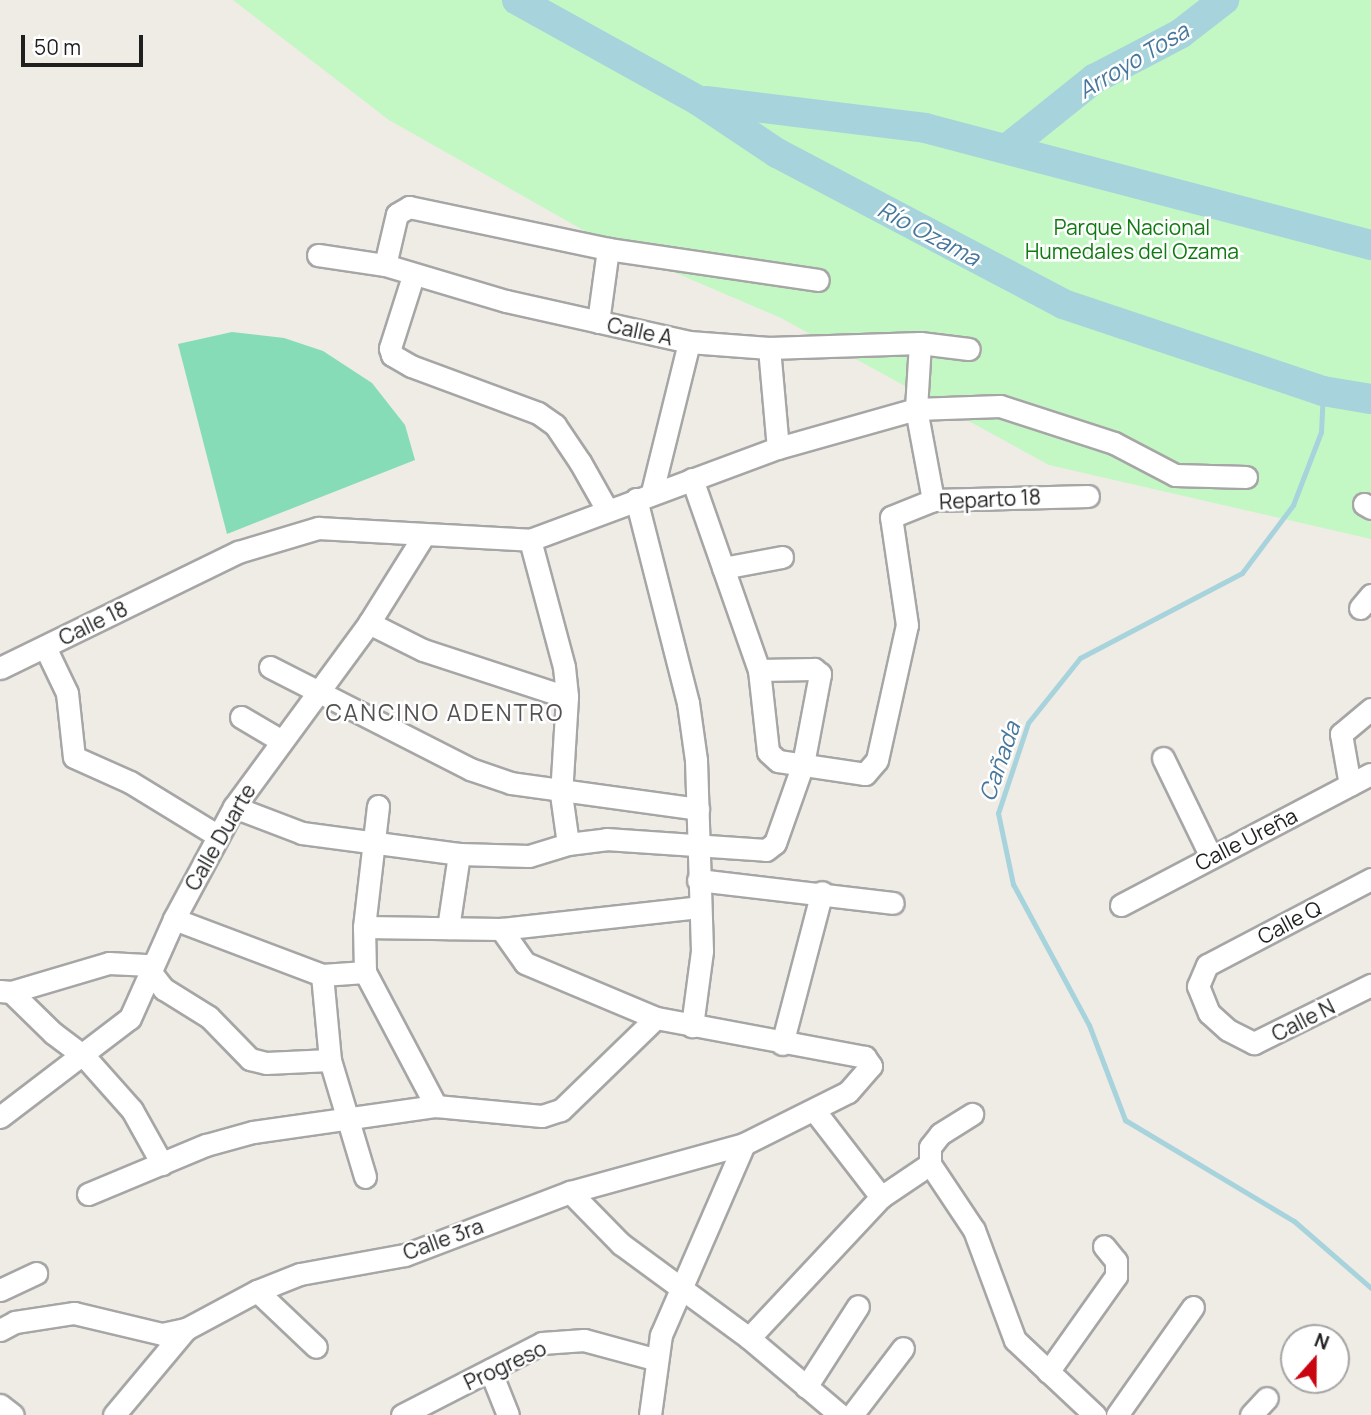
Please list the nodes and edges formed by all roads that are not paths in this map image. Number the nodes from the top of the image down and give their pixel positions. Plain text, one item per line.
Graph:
1 (608, 248) junction
2 (318, 255) dead end
3 (386, 265) junction
4 (413, 276) junction
5 (818, 280) dead end
6 (598, 322) junction
7 (689, 342) junction
8 (920, 343) junction
9 (769, 348) junction
10 (969, 349) dead end
11 (916, 409) junction
12 (778, 448) junction
13 (1246, 477) dead end
14 (692, 479) junction
15 (644, 496) junction
16 (1088, 496) dead end
17 (933, 500) junction
18 (607, 510) junction
19 (424, 535) junction
20 (530, 540) junction
21 (782, 557) dead end
22 (723, 568) junction
23 (369, 623) junction
24 (45, 647) junction
25 (270, 667) dead end
26 (0, 668) edge
27 (759, 670) junction
28 (318, 690) junction
29 (567, 696) junction
30 (1371, 709) edge
31 (241, 717) dead end
32 (280, 740) junction
33 (1163, 758) dead end
34 (803, 764) junction
35 (1371, 774) edge
36 (1350, 785) junction
37 (561, 794) junction
38 (378, 806) dead end
39 (234, 807) junction
40 (698, 809) junction
41 (218, 836) junction
42 (698, 843) junction
43 (568, 844) junction
44 (373, 845) junction
45 (459, 854) junction
46 (1212, 856) junction
47 (1371, 879) edge
48 (698, 880) junction
49 (822, 892) junction
50 (893, 902) dead end
51 (1121, 905) dead end
52 (700, 906) junction
53 (174, 919) junction
54 (364, 927) junction
55 (448, 928) junction
56 (500, 929) junction
57 (1207, 965) joint
58 (365, 972) junction
59 (152, 974) junction
60 (322, 975) junction
61 (1371, 985) edge
62 (6, 991) edge
63 (656, 1018) junction
64 (692, 1026) junction
65 (782, 1044) junction
66 (84, 1056) junction
67 (330, 1060) junction
68 (436, 1106) junction
69 (814, 1110) junction
70 (972, 1114) dead end
71 (350, 1116) junction
72 (0, 1117) edge
73 (744, 1144) junction
74 (162, 1164) junction
75 (930, 1164) junction
76 (365, 1177) dead end
77 (570, 1192) junction
78 (88, 1195) dead end
79 (881, 1197) junction
80 (1104, 1246) dead end
81 (36, 1273) dead end
82 (682, 1289) junction
83 (0, 1290) edge
84 (257, 1291) junction
85 (858, 1306) dead end
86 (1193, 1307) dead end
87 (186, 1329) junction
88 (0, 1331) edge
89 (749, 1338) junction
90 (316, 1347) dead end
91 (903, 1348) dead end
92 (654, 1359) junction
93 (490, 1370) junction
94 (1048, 1372) junction
95 (806, 1387) junction
96 (1267, 1398) dead end
97 (0, 1405) edge
98 (13, 1415) edge
99 (114, 1415) edge
100 (402, 1415) edge
101 (508, 1415) edge
102 (650, 1415) edge
103 (840, 1415) edge
104 (852, 1415) edge
105 (1095, 1415) edge
106 (1116, 1415) edge
107 (1251, 1415) edge

1 - 3 street
1 - 5 street
1 - 6 street
2 - 3 street, Calle A
3 - 4 street, Calle A
4 - 6 street, Calle A
4 - 18 street
6 - 7 street, Calle A
7 - 9 street, Calle A
7 - 15 street
8 - 9 street, Calle A
8 - 10 street, Calle A
8 - 11 street
9 - 12 street
11 - 12 street
11 - 13 street
11 - 17 street
12 - 14 street
14 - 15 street
14 - 22 street
15 - 18 street
15 - 40 street
16 - 17 street, Reparto 18
17 - 34 street, Reparto 18
18 - 20 street
19 - 20 street, Calle 18
19 - 23 street, Calle Duarte
19 - 24 street, Calle 18
20 - 29 street
21 - 22 street
22 - 27 street
23 - 28 street, Calle Duarte
23 - 29 street
24 - 26 street, Calle 18
24 - 41 street
25 - 28 street
27 - 34 street
27 - 34 street
28 - 32 street, Calle Duarte
28 - 37 street
29 - 37 street
30 - 36 street
31 - 32 street
32 - 39 street, Calle Duarte
33 - 46 street
34 - 42 street
35 - 36 street, Calle Ureña
36 - 46 street, Calle Ureña
37 - 40 street
37 - 43 street
38 - 44 street
39 - 41 street, Calle Duarte
39 - 44 street
40 - 42 street
41 - 53 street, Calle Duarte
42 - 43 street
42 - 48 street
43 - 45 street
44 - 45 street
44 - 54 street
45 - 55 street
46 - 51 street, Calle Ureña
47 - 57 street, Calle Q
48 - 49 street
48 - 52 street
49 - 50 street
49 - 65 street
52 - 56 street
52 - 64 street
53 - 59 street, Calle Duarte
53 - 60 street
54 - 55 street
54 - 58 street
55 - 56 street
56 - 63 street
57 - 61 street, Calle N
58 - 60 street
58 - 68 street
59 - 62 street
59 - 66 street, Calle Duarte
59 - 67 street
60 - 67 street
62 - 66 street
63 - 64 street
63 - 68 street
64 - 65 street
65 - 69 street, Calle 3ra
66 - 72 street, Calle Duarte
66 - 74 street
67 - 71 street
68 - 71 street
69 - 73 street, Calle 3ra
69 - 79 street
70 - 75 street
71 - 74 street
71 - 76 street
73 - 77 street, Calle 3ra
73 - 82 street
74 - 78 street
75 - 79 street
75 - 94 street
77 - 82 street
77 - 84 street, Calle 3ra
79 - 89 street
80 - 94 street
81 - 83 street
82 - 89 street
82 - 92 street
84 - 87 street, Calle 3ra
84 - 90 street
85 - 95 street
86 - 106 street
87 - 88 street, Calle 3ra
87 - 99 street
89 - 95 street
91 - 104 street
92 - 93 street, Progreso
92 - 102 street
93 - 100 street, Progreso
93 - 101 street
94 - 105 street
95 - 103 street
96 - 107 street
97 - 98 street

